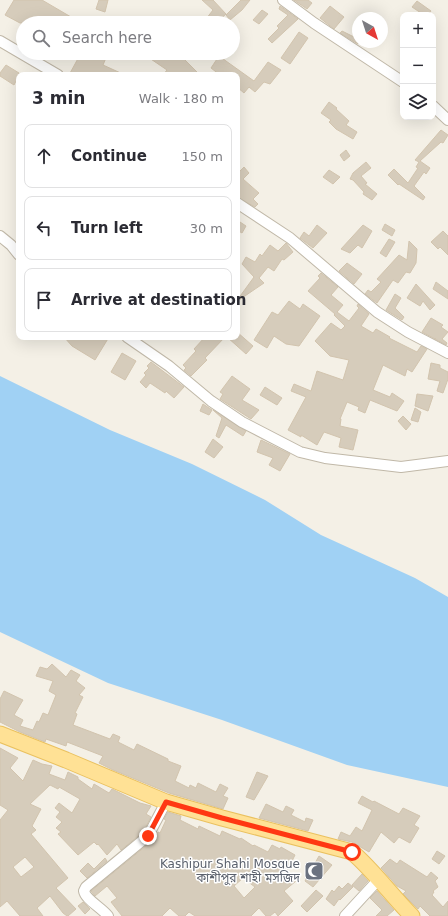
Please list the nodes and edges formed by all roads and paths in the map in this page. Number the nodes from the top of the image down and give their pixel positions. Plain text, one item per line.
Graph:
1 (283, 0) edge
2 (0, 41) edge
3 (16, 50) edge
4 (32, 60) edge
5 (53, 72) edge
6 (400, 80) edge
7 (436, 109) edge
8 (448, 120) edge
9 (240, 205) edge
10 (0, 236) edge
11 (16, 251) edge
12 (131, 340) edge
13 (448, 354) edge
14 (448, 461) edge
15 (0, 734) edge
16 (166, 802) junction
17 (378, 879) junction
18 (108, 916) edge
19 (345, 916) edge
20 (412, 916) edge

1 - 6 street
2 - 3 street
4 - 5 street
7 - 8 street
9 - 13 street
10 - 11 street
12 - 14 street
15 - 16 main road
16 - 17 main road
16 - 18 street
17 - 19 street
17 - 20 main road

